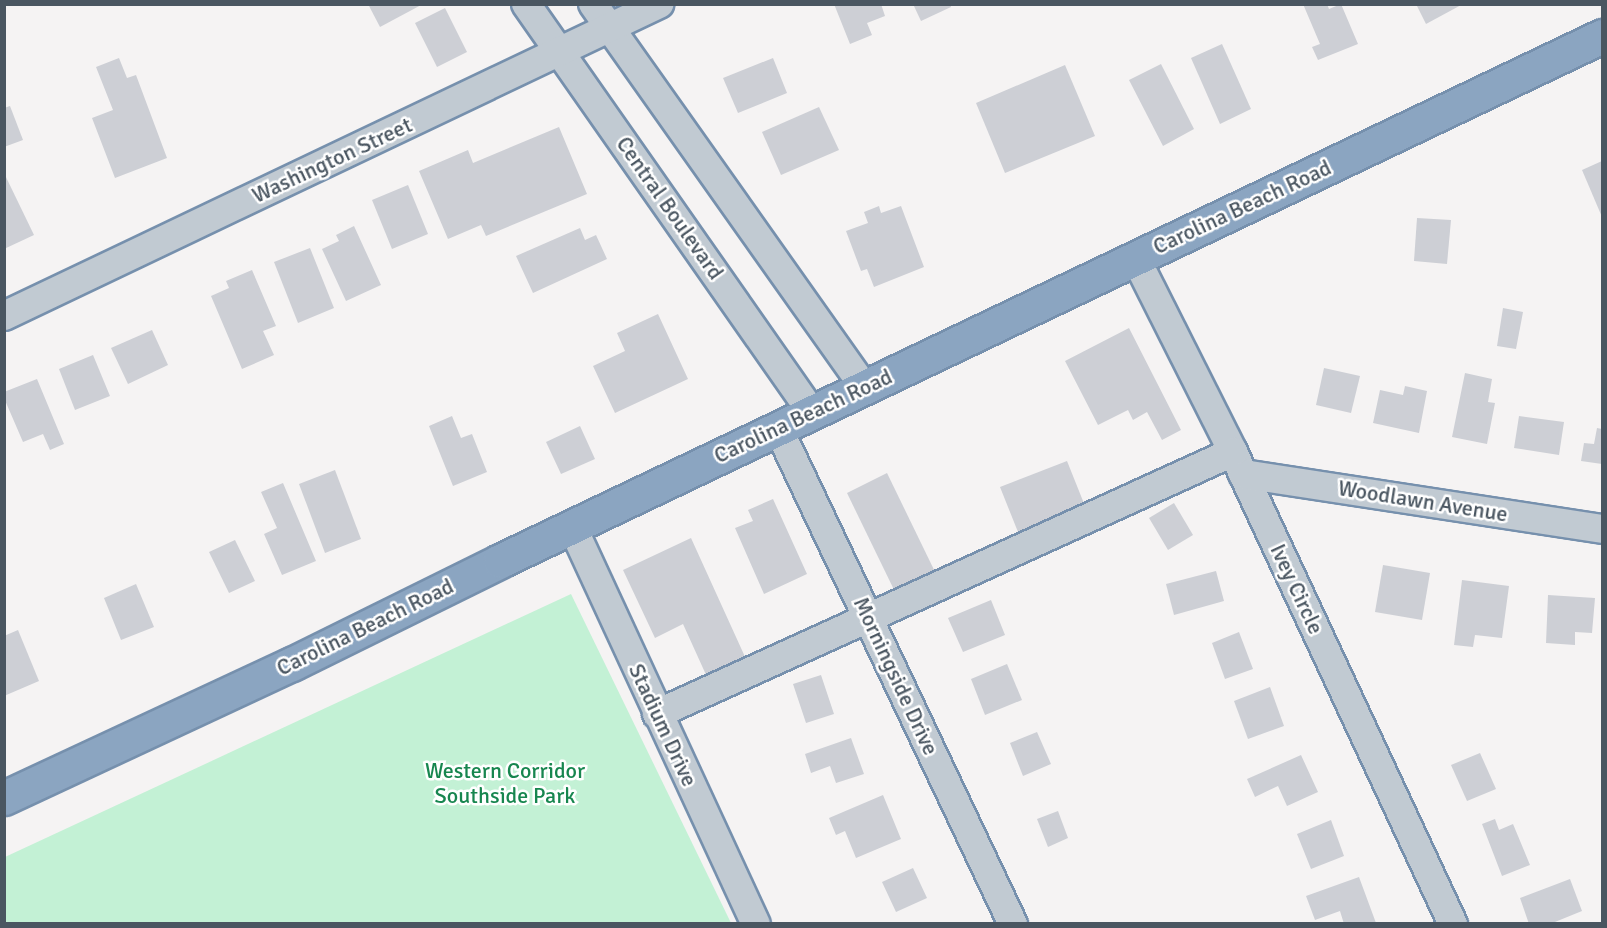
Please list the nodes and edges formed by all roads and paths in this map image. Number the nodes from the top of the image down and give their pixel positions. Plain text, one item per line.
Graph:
1 (526, 4) edge
2 (593, 4) edge
3 (659, 4) edge
4 (610, 28) junction
5 (1602, 36) edge
6 (560, 52) junction
7 (1135, 257) junction
8 (4, 316) edge
9 (864, 387) junction
10 (812, 412) junction
11 (778, 429) junction
12 (1238, 463) junction
13 (572, 526) junction
14 (1602, 529) edge
15 (870, 616) junction
16 (657, 714) junction
17 (4, 798) edge
18 (756, 924) edge
19 (1013, 924) edge
20 (1453, 924) edge

1 - 6 street, Central Boulevard
2 - 4 street
3 - 4 street, Washington Street
4 - 6 street, Washington Street
4 - 9 street
5 - 7 highway, Carolina Beach Road
6 - 8 street, Washington Street
6 - 10 street, Central Boulevard
7 - 9 highway, Carolina Beach Road
7 - 12 street, Ivey Circle
9 - 10 highway, Carolina Beach Road
10 - 11 highway, Carolina Beach Road
11 - 13 highway, Carolina Beach Road
11 - 15 street, Morningside Drive
12 - 14 street, Woodlawn Avenue
12 - 15 street
12 - 20 street, Ivey Circle
13 - 16 street, Stadium Drive
13 - 17 highway, Carolina Beach Road
15 - 16 street
15 - 19 street, Morningside Drive
16 - 18 street, Stadium Drive

